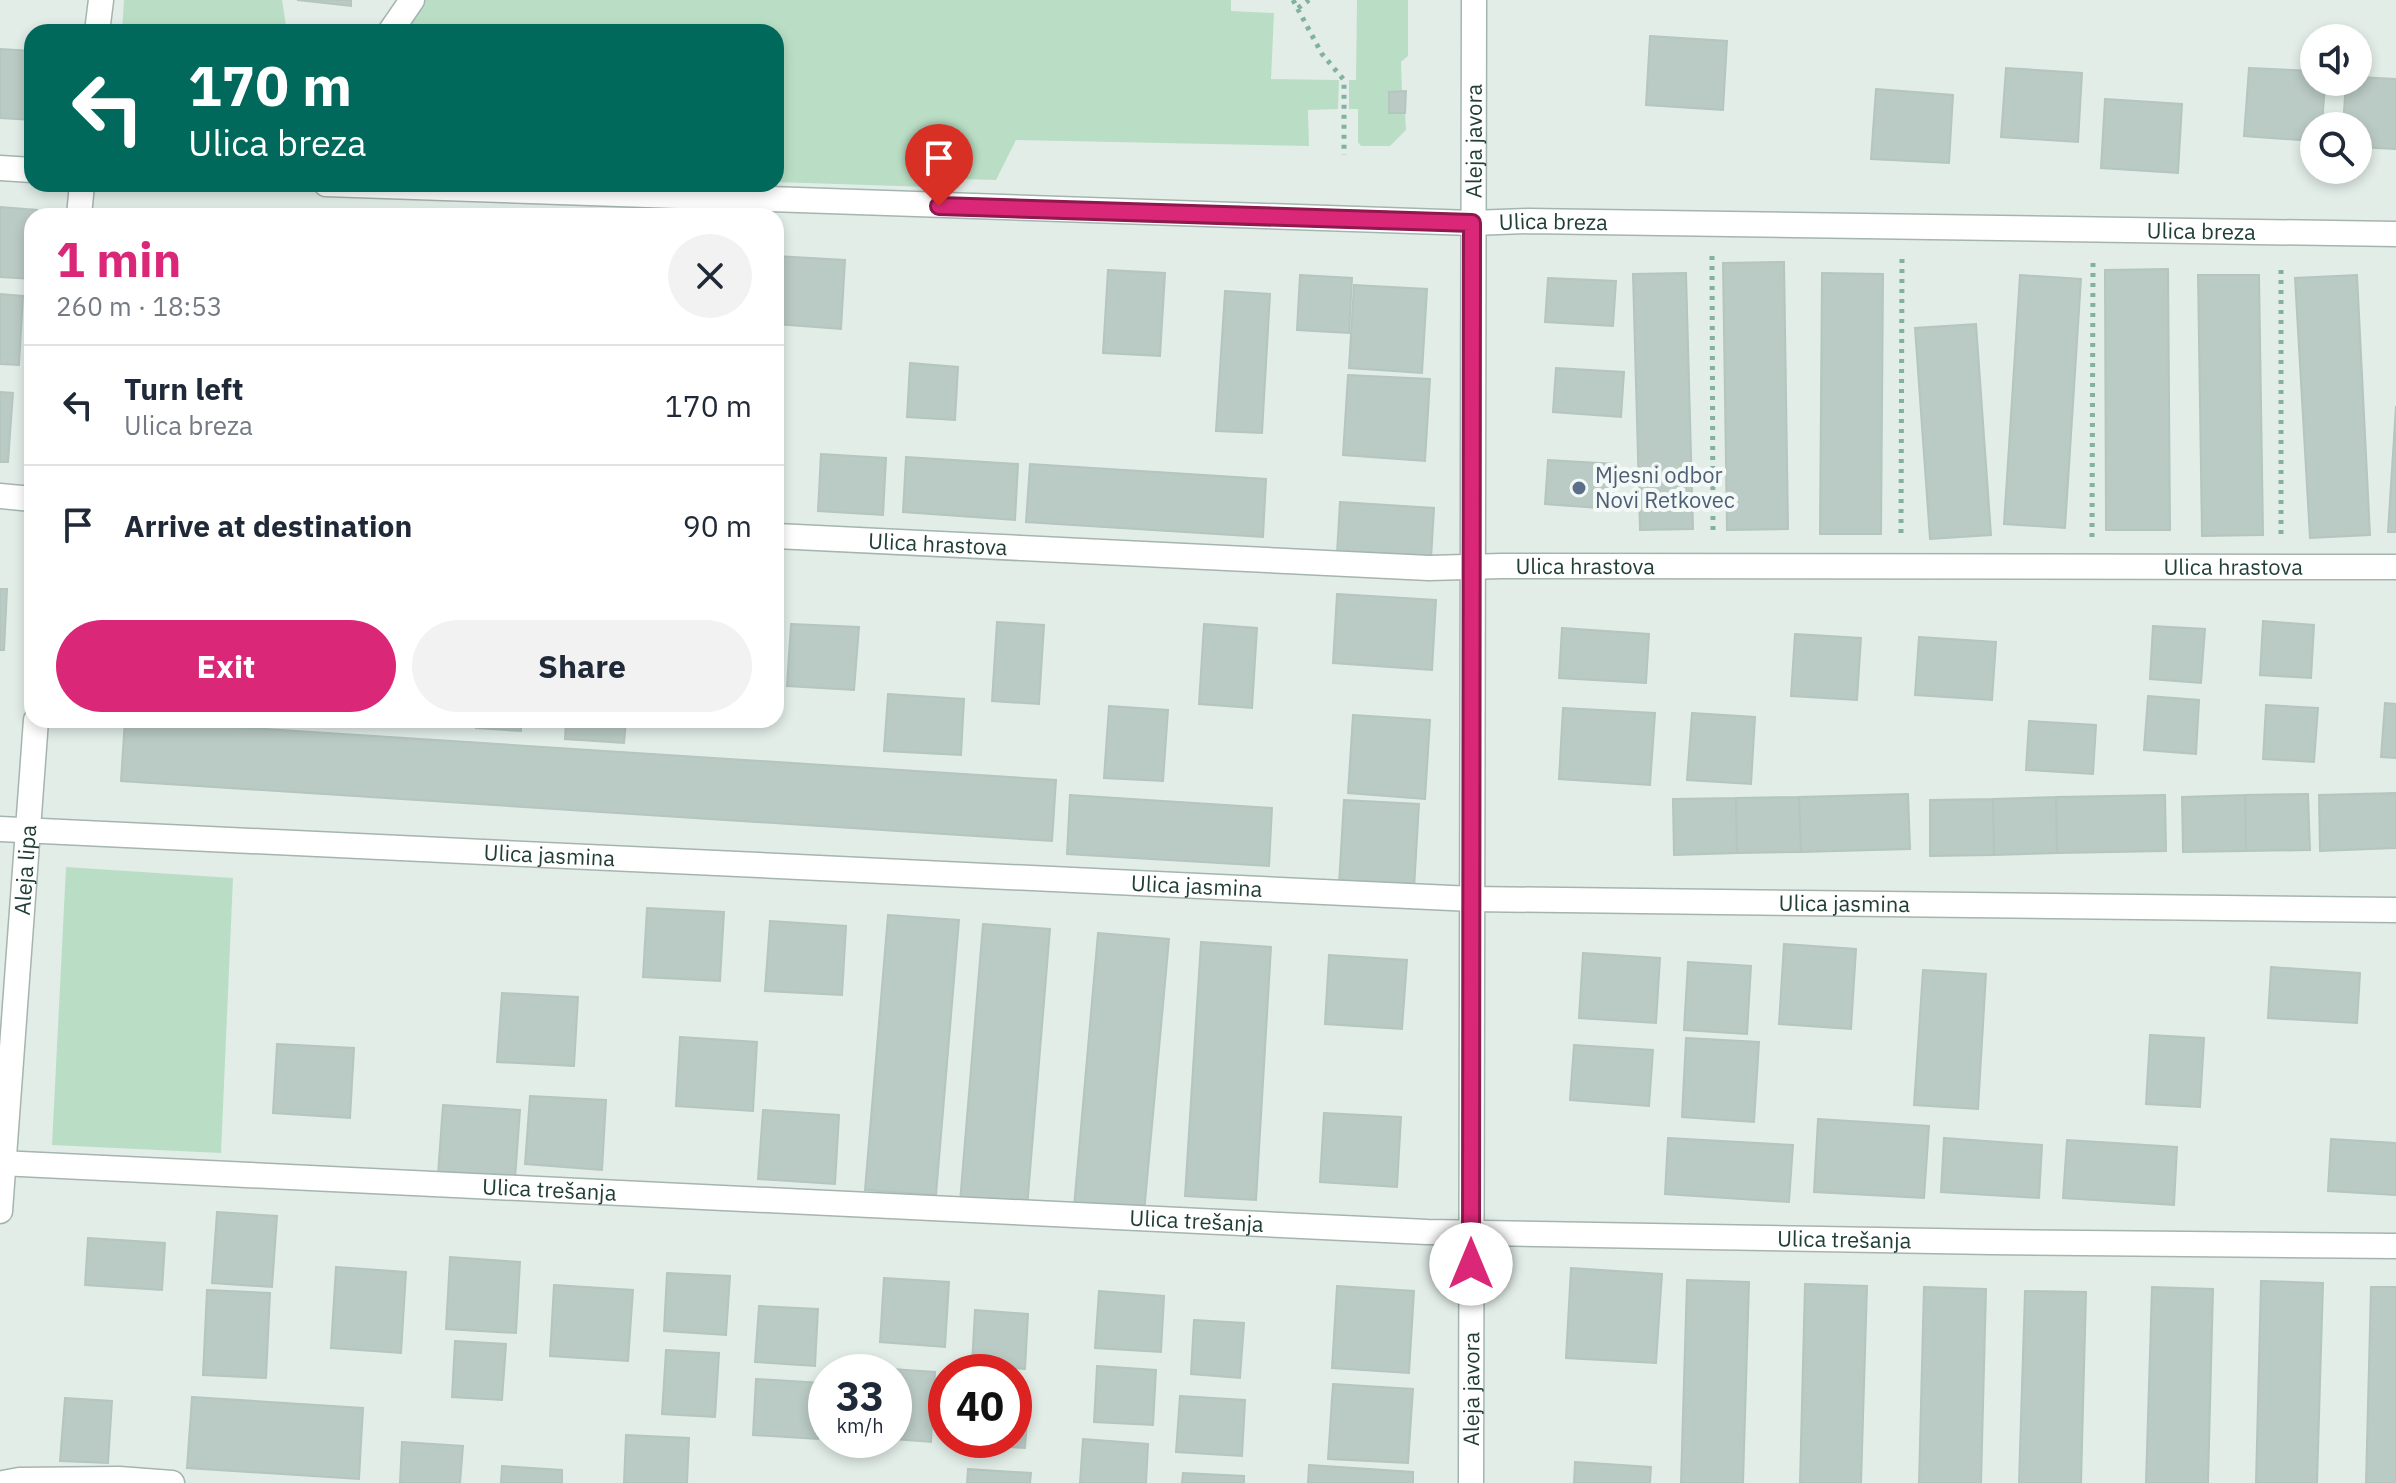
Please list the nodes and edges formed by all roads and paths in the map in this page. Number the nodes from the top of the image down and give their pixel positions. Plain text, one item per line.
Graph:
1 (101, 0) edge
2 (412, 0) edge
3 (1293, 0) edge
4 (1309, 0) edge
5 (1474, 0) edge
6 (1298, 8) junction
7 (98, 24) edge
8 (396, 24) edge
9 (1344, 155) dead end
10 (0, 168) edge
11 (24, 170) edge
12 (574, 192) edge
13 (1472, 223) junction
14 (1712, 223) junction
15 (1902, 226) junction
16 (2093, 230) junction
17 (2281, 232) junction
18 (2396, 234) edge
19 (0, 496) edge
20 (24, 498) edge
21 (784, 536) edge
22 (1472, 566) junction
23 (1713, 566) junction
24 (1901, 566) junction
25 (2092, 566) junction
26 (2280, 567) junction
27 (2396, 567) edge
28 (35, 728) edge
29 (0, 829) edge
30 (27, 831) junction
31 (1472, 899) junction
32 (2396, 910) edge
33 (1, 1163) edge
34 (0, 1211) edge
35 (1471, 1233) junction
36 (2396, 1246) edge
37 (3, 1483) edge
38 (172, 1483) edge
39 (1471, 1483) edge

1 - 7 street
2 - 8 street
3 - 6 path
4 - 6 path
5 - 13 street, Aleja javora
6 - 9 path
10 - 11 street
12 - 13 street, Ulica breza
13 - 14 street, Ulica breza
13 - 22 street, Aleja javora
14 - 15 street, Ulica breza
14 - 23 path
15 - 16 street, Ulica breza
15 - 24 path
16 - 17 street, Ulica breza
16 - 25 path
17 - 18 street, Ulica breza
17 - 26 path
19 - 20 street
21 - 22 street, Ulica hrastova
22 - 23 street, Ulica hrastova
22 - 31 street, Aleja javora
23 - 24 street, Ulica hrastova
24 - 25 street, Ulica hrastova
25 - 26 street, Ulica hrastova
26 - 27 street, Ulica hrastova
28 - 30 street, Aleja lipa
29 - 30 street, Ulica jasmina
30 - 31 street, Ulica jasmina
30 - 33 street, Aleja lipa
31 - 32 street, Ulica jasmina
31 - 35 street, Aleja javora
33 - 34 street, Aleja lipa
33 - 35 street, Ulica trešanja
35 - 36 street, Ulica trešanja
35 - 39 street, Aleja javora
37 - 38 street

